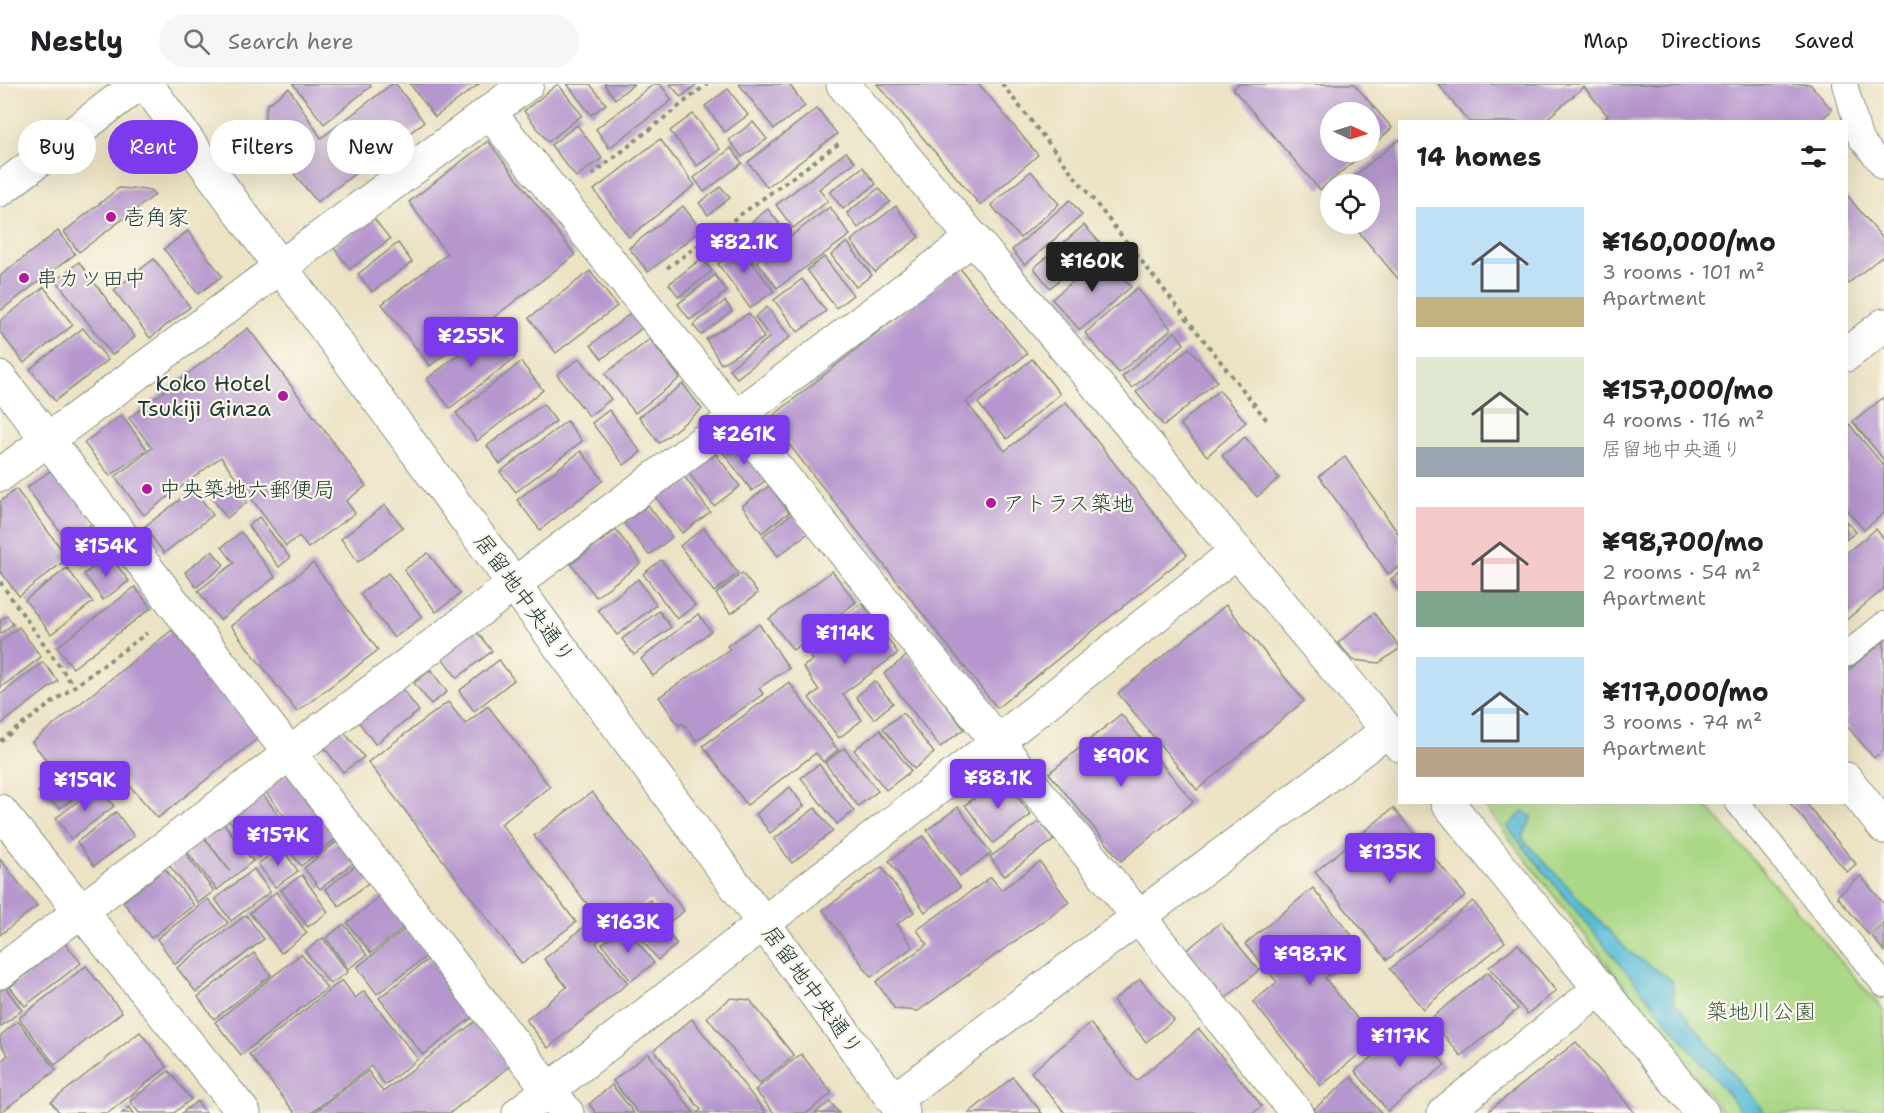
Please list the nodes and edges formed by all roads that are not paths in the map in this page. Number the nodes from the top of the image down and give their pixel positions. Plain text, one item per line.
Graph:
1 (138, 84) edge
2 (146, 84) edge
3 (527, 84) edge
4 (843, 84) edge
5 (1845, 84) edge
6 (489, 112) junction
7 (1884, 168) edge
8 (0, 190) edge
9 (973, 238) junction
10 (280, 267) junction
11 (1881, 333) edge
12 (1848, 354) edge
13 (0, 378) edge
14 (735, 417) junction
15 (48, 440) junction
16 (0, 475) edge
17 (1237, 552) junction
18 (514, 584) junction
19 (1884, 624) edge
20 (1848, 653) edge
21 (1395, 732) edge
22 (998, 742) junction
23 (290, 754) junction
24 (1848, 782) edge
25 (1449, 804) edge
26 (1739, 804) edge
27 (0, 811) edge
28 (1884, 827) edge
29 (81, 911) junction
30 (1138, 917) junction
31 (764, 924) junction
32 (0, 972) edge
33 (1884, 985) edge
34 (1600, 987) junction
35 (558, 1101) edge
36 (898, 1106) edge
37 (244, 1113) edge
38 (519, 1113) edge
39 (1297, 1113) edge
40 (1444, 1113) edge
41 (1702, 1113) edge

1 - 8 street
2 - 10 street, 居留地中央通り
3 - 6 street
4 - 9 street
5 - 7 lane
6 - 10 street
6 - 14 street
9 - 14 street
9 - 17 street
10 - 15 street
10 - 18 street, 居留地中央通り
11 - 12 street
13 - 15 street
14 - 18 street
14 - 22 street
15 - 16 street
15 - 23 street
17 - 21 street
17 - 22 street
18 - 23 street
18 - 31 street, 居留地中央通り
19 - 20 lane
21 - 30 street
22 - 30 street
22 - 31 street
23 - 29 street
23 - 35 street
24 - 28 street
25 - 34 street
26 - 33 lane
27 - 29 street
29 - 32 street
29 - 37 street
30 - 36 street
30 - 39 street
31 - 35 street
31 - 36 street, 居留地中央通り
34 - 40 street
34 - 41 street
35 - 38 street

